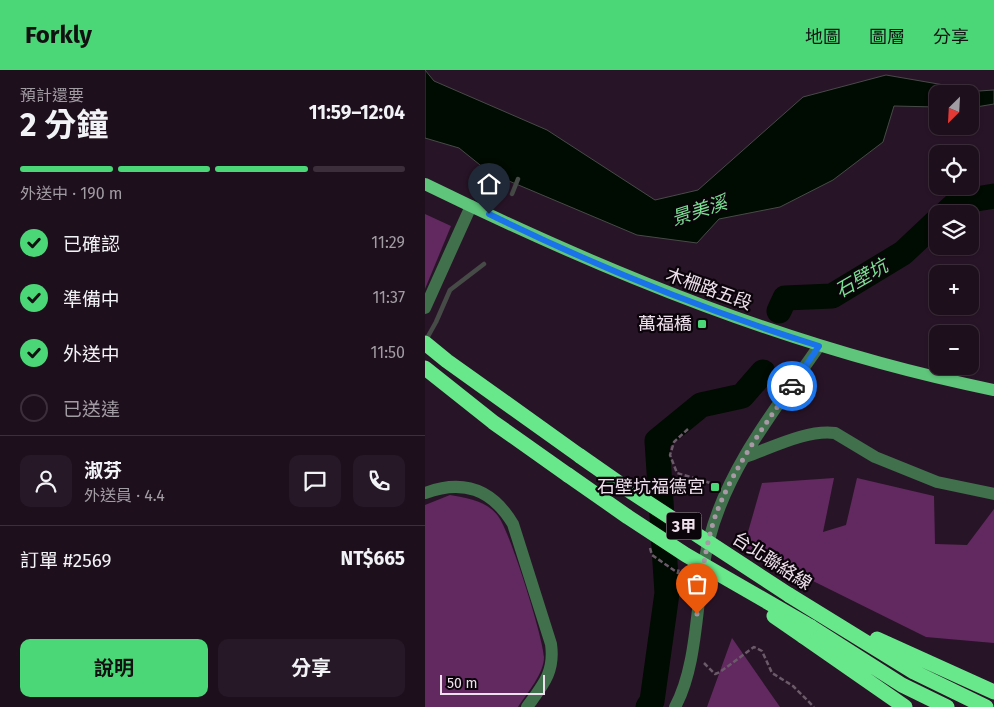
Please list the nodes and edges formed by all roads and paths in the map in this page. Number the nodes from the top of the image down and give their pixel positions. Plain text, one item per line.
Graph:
1 (425, 184) edge
2 (471, 206) junction
3 (425, 308) edge
4 (425, 343) edge
5 (819, 346) junction
6 (425, 368) edge
7 (994, 390) edge
8 (688, 428) dead end
9 (745, 457) junction
10 (728, 488) junction
11 (425, 494) edge
12 (994, 494) edge
13 (652, 555) dead end
14 (678, 573) dead end
15 (819, 614) junction
16 (807, 632) junction
17 (692, 651) junction
18 (994, 692) edge
19 (527, 707) edge
20 (675, 707) edge
21 (814, 707) edge
22 (905, 707) edge
23 (947, 707) edge
24 (986, 707) edge

1 - 2 main road, 木柵路五段
2 - 3 street
2 - 5 main road, 木柵路五段
4 - 15 highway, 台北聯絡線 / 3甲, bridge
5 - 7 main road, 木柵路五段
5 - 9 street
6 - 16 highway, 台北聯絡線 / 3甲, bridge
8 - 10 path
9 - 10 street
9 - 12 street
10 - 17 street
11 - 19 street
13 - 14 path
15 - 18 highway
15 - 24 highway, 台北聯絡線 / 3甲
16 - 22 highway
16 - 23 highway, 台北聯絡線 / 3甲
17 - 20 street
17 - 21 path

